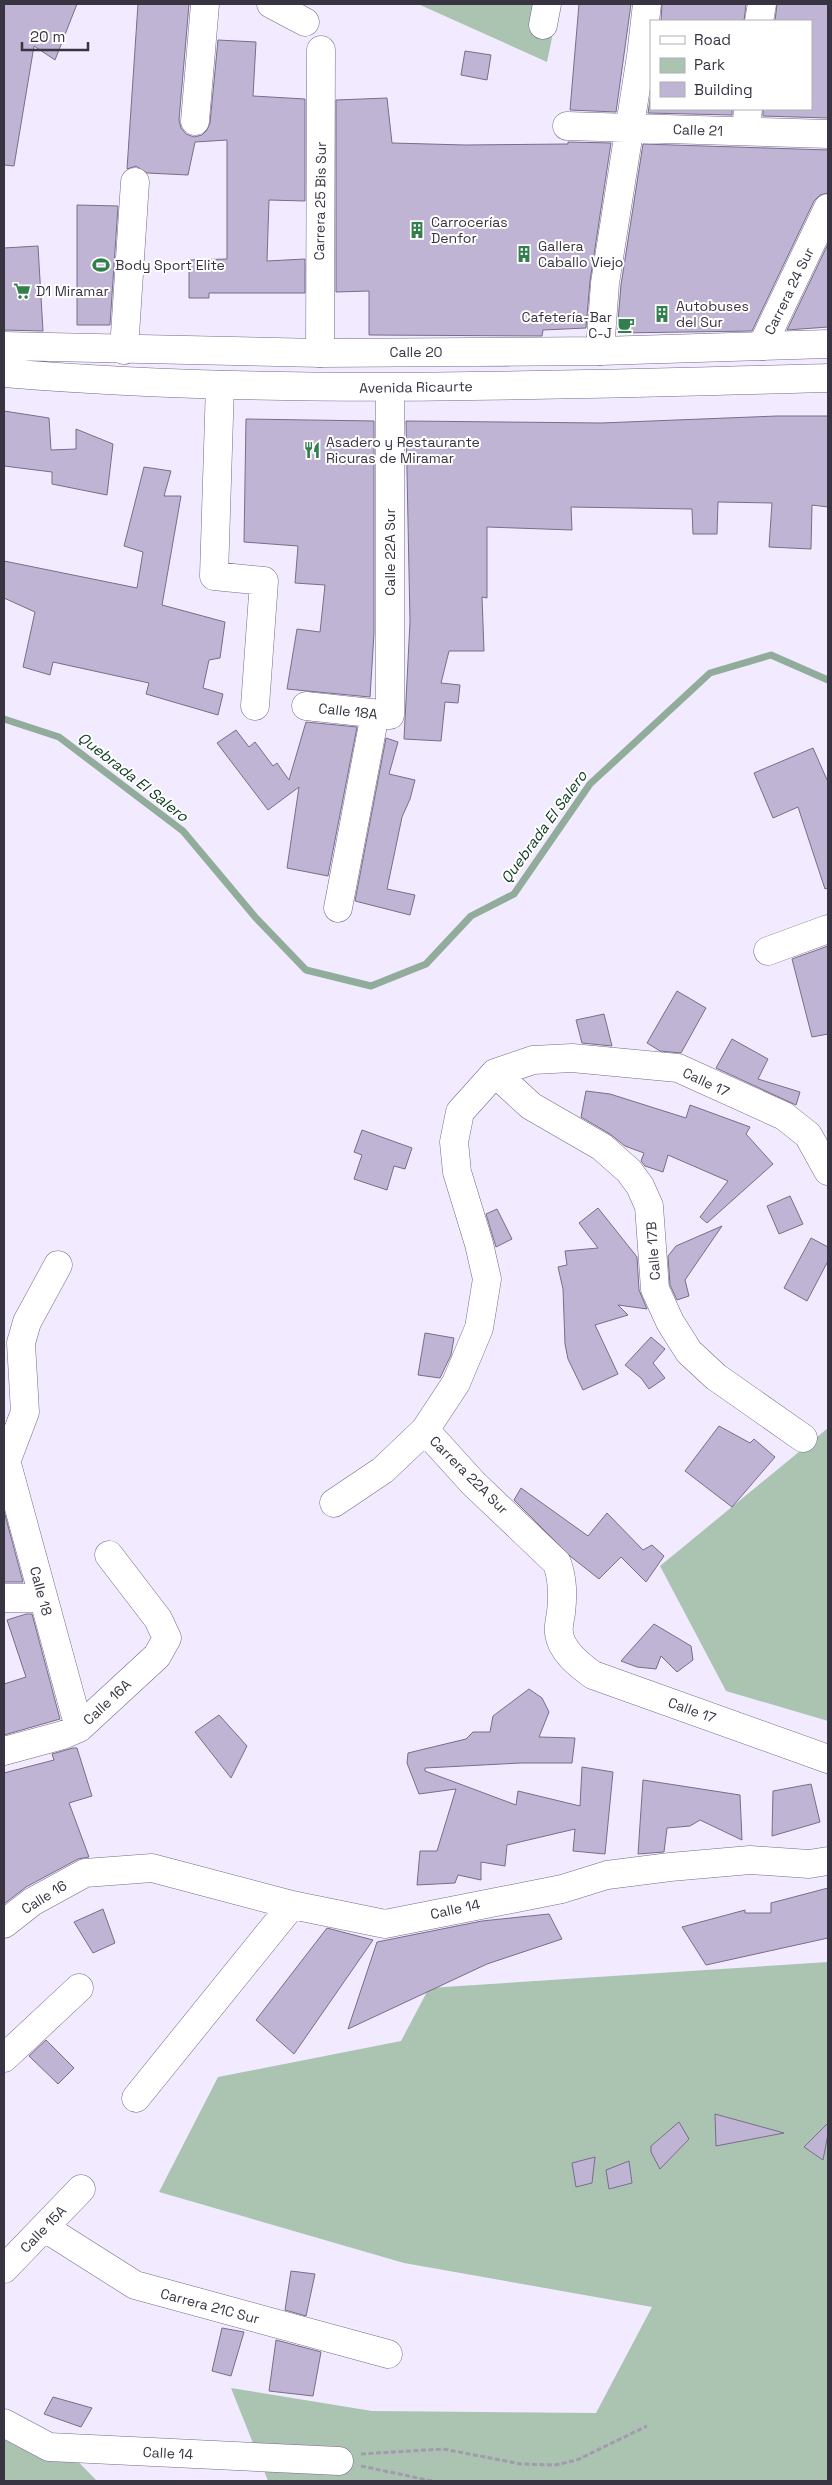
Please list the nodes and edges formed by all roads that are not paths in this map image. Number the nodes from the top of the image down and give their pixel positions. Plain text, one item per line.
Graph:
1 (205, 4) edge
2 (271, 4) edge
3 (647, 4) edge
4 (762, 4) edge
5 (759, 20) edge
6 (305, 22) dead end
7 (321, 50) dead end
8 (747, 120) edge
9 (195, 121) dead end
10 (567, 126) dead end
11 (630, 128) junction
12 (828, 134) edge
13 (135, 182) dead end
14 (828, 208) edge
15 (828, 344) edge
16 (4, 346) edge
17 (762, 346) junction
18 (124, 350) junction
19 (600, 351) junction
20 (320, 353) junction
21 (4, 373) edge
22 (828, 378) edge
23 (220, 385) junction
24 (390, 388) junction
25 (255, 706) dead end
26 (306, 706) dead end
27 (383, 715) junction
28 (338, 908) dead end
29 (828, 929) edge
30 (768, 951) dead end
31 (495, 1073) junction
32 (828, 1171) edge
33 (58, 1265) dead end
34 (425, 1430) junction
35 (804, 1438) dead end
36 (5, 1458) edge
37 (334, 1503) dead end
38 (109, 1555) dead end
39 (4, 1598) edge
40 (42, 1598) junction
41 (565, 1648) joint
42 (79, 1728) junction
43 (4, 1751) edge
44 (828, 1759) edge
45 (828, 1862) edge
46 (85, 1873) joint
47 (292, 1905) junction
48 (4, 1924) edge
49 (79, 1988) dead end
50 (4, 2058) edge
51 (136, 2098) dead end
52 (81, 2189) dead end
53 (45, 2228) junction
54 (4, 2268) edge
55 (388, 2354) dead end
56 (4, 2424) edge
57 (339, 2461) road end

1 - 9 street
2 - 6 street
3 - 11 street
4 - 5 street
7 - 20 street, Carrera 25 Bis Sur
8 - 11 street, Calle 21
8 - 12 street, Calle 21
10 - 11 street, Calle 21
11 - 19 street
13 - 18 street
14 - 17 street, Carrera 24 Sur
15 - 17 street, Calle 20
16 - 18 street, Calle 20
17 - 19 street, Calle 20
18 - 20 street, Calle 20
19 - 20 street, Calle 20
21 - 23 street, Avenida Ricaurte
22 - 24 street, Avenida Ricaurte
23 - 24 street, Avenida Ricaurte
23 - 25 street
24 - 27 street, Calle 22A Sur
26 - 27 street, Calle 18A
27 - 28 street, Calle 22A Sur
29 - 30 street
31 - 32 street, Calle 17
31 - 34 street, Carrera 22A Sur
31 - 35 street, Calle 17B
33 - 36 street
34 - 37 street
34 - 41 street, Carrera 22A Sur
36 - 40 street, Calle 18
38 - 42 street, Calle 16A
39 - 40 street
40 - 42 street, Calle 18
41 - 44 street, Calle 17
42 - 43 street, Calle 16A
45 - 47 street, Calle 14
46 - 47 street, Calle 14
46 - 48 street, Calle 16
47 - 51 street
49 - 50 street
52 - 53 street, Calle 15A
53 - 54 street, Calle 15A
53 - 55 street, Carrera 21C Sur
56 - 57 street, Calle 14

